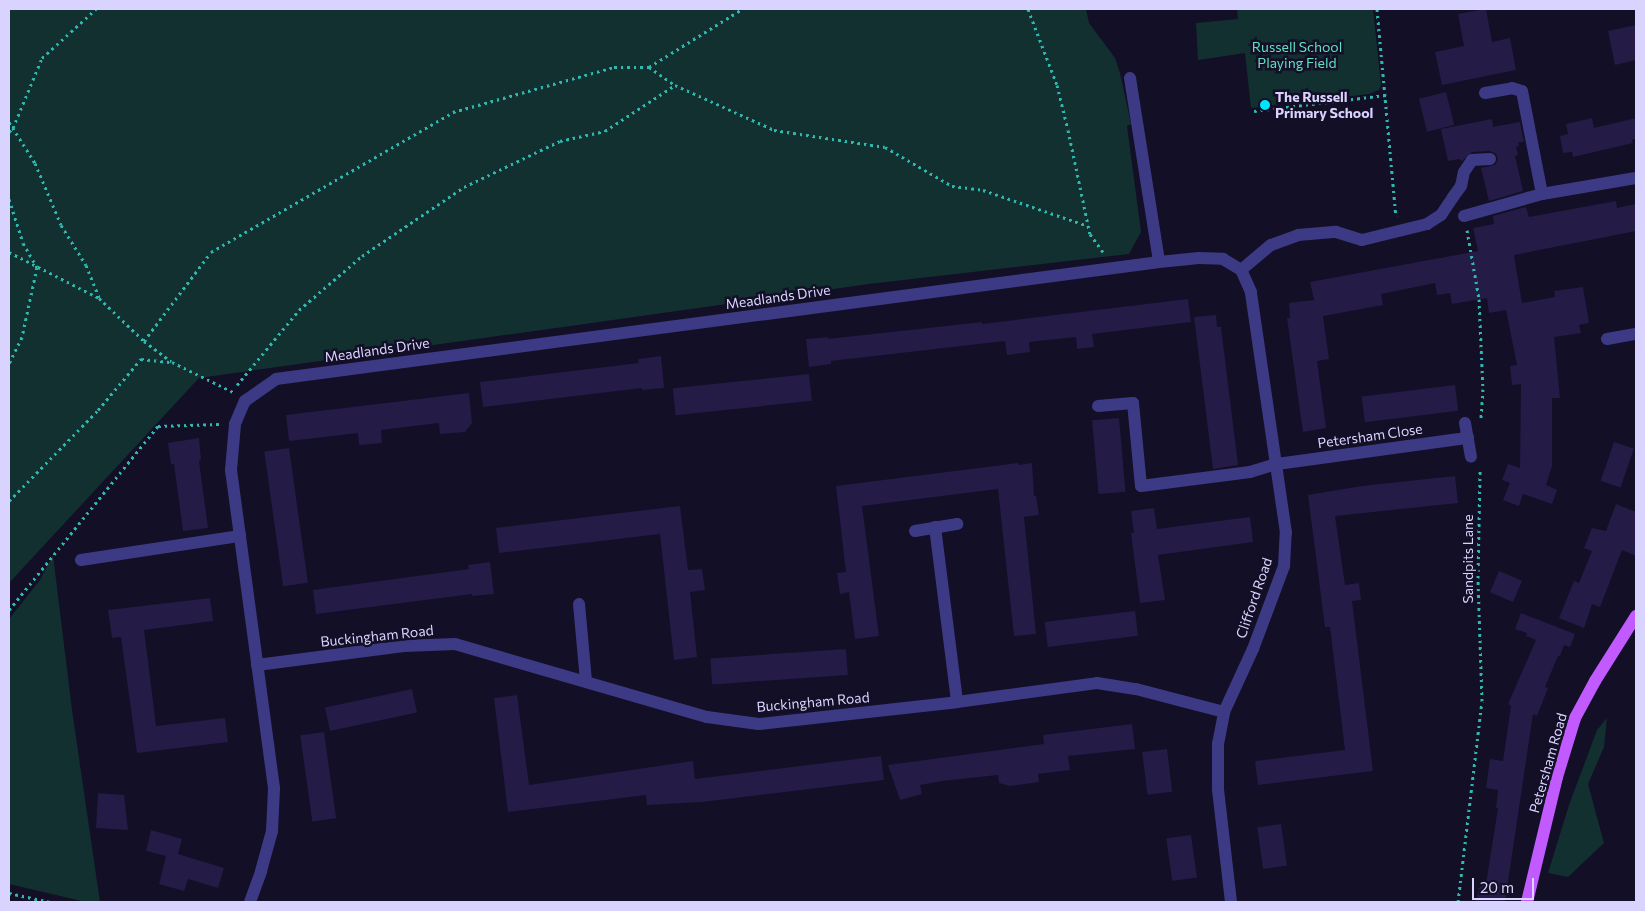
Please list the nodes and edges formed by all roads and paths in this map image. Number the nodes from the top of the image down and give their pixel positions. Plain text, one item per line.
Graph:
1 (96, 9) edge
2 (742, 9) edge
3 (1028, 9) edge
4 (1377, 9) edge
5 (648, 66) junction
6 (1130, 78) dead end
7 (675, 85) junction
8 (1485, 93) dead end
9 (1386, 95) junction
10 (1254, 111) dead end
11 (9, 122) edge
12 (13, 128) junction
13 (9, 132) edge
14 (1490, 158) dead end
15 (1636, 178) edge
16 (1542, 194) junction
17 (9, 198) edge
18 (1464, 216) joint
19 (1088, 226) junction
20 (1398, 232) junction
21 (9, 252) edge
22 (1159, 262) junction
23 (1123, 266) junction
24 (37, 267) junction
25 (1241, 270) junction
26 (99, 298) junction
27 (1636, 334) edge
28 (1607, 339) dead end
29 (144, 342) junction
30 (172, 362) junction
31 (9, 364) edge
32 (232, 391) junction
33 (245, 401) junction
34 (1098, 406) dead end
35 (235, 424) junction
36 (1465, 424) dead end
37 (1480, 425) dead end
38 (1468, 438) junction
39 (1475, 459) joint
40 (1277, 464) junction
41 (9, 501) edge
42 (957, 524) dead end
43 (935, 528) junction
44 (915, 531) dead end
45 (240, 536) junction
46 (81, 560) dead end
47 (579, 604) dead end
48 (9, 610) edge
49 (1636, 616) edge
50 (257, 665) junction
51 (586, 681) junction
52 (957, 702) junction
53 (1224, 712) junction
54 (9, 893) edge
55 (50, 902) edge
56 (250, 902) edge
57 (1231, 902) edge
58 (1458, 902) edge
59 (1527, 902) edge

1 - 12 path
2 - 5 path
3 - 19 path
4 - 9 path
5 - 7 path
5 - 29 path
6 - 22 street
7 - 19 path
7 - 32 path
8 - 16 street
9 - 10 path
9 - 20 path
11 - 12 path
12 - 13 path
12 - 26 path
14 - 20 street
15 - 16 street
16 - 18 street
17 - 24 path
18 - 37 path
19 - 23 path
20 - 25 street
21 - 24 path
22 - 23 street, Meadlands Drive
22 - 25 street, Meadlands Drive
23 - 33 street, Meadlands Drive
24 - 26 path
24 - 31 path
25 - 40 street, Clifford Road
26 - 29 path
27 - 28 street
29 - 30 path
30 - 32 path
30 - 41 path
32 - 33 path
33 - 35 street
34 - 40 street, Petersham Close
35 - 45 street
35 - 48 path
36 - 38 street
38 - 39 street
38 - 40 street, Petersham Close
39 - 58 path, Sandpits Lane
40 - 53 street, Clifford Road
42 - 43 street
43 - 44 street
43 - 52 street
45 - 46 street
45 - 50 street
47 - 51 street
49 - 59 main road, Petersham Road
50 - 51 street, Buckingham Road
50 - 56 street
51 - 52 street, Buckingham Road
52 - 53 street, Buckingham Road
53 - 57 street, Clifford Road
54 - 55 path

